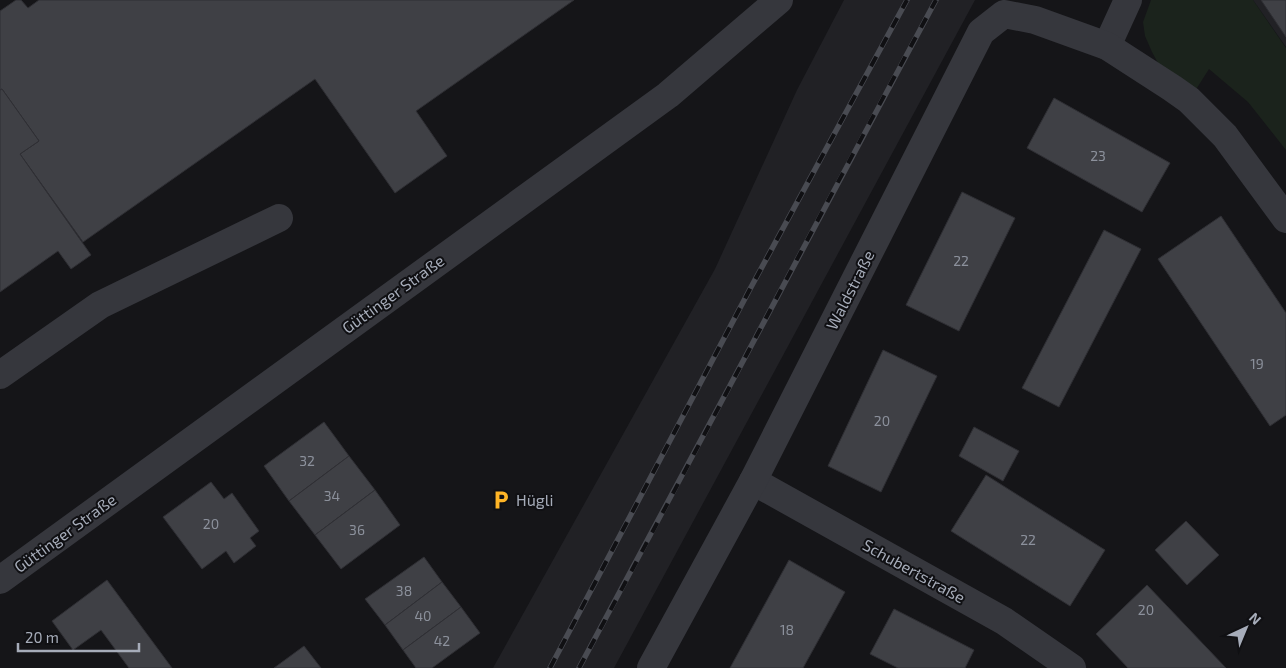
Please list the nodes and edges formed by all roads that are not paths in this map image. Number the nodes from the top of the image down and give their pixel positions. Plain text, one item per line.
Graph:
1 (779, 0) edge
2 (1128, 0) edge
3 (1107, 46) junction
4 (279, 218) dead end
5 (1286, 220) edge
6 (0, 375) edge
7 (753, 481) junction
8 (0, 580) edge
9 (651, 668) edge
10 (1072, 668) edge

1 - 8 street, Güttinger Straße
2 - 3 street
3 - 5 street, Waldstraße
3 - 7 street, Waldstraße
4 - 6 street
7 - 9 street, Waldstraße
7 - 10 street, Schubertstraße

